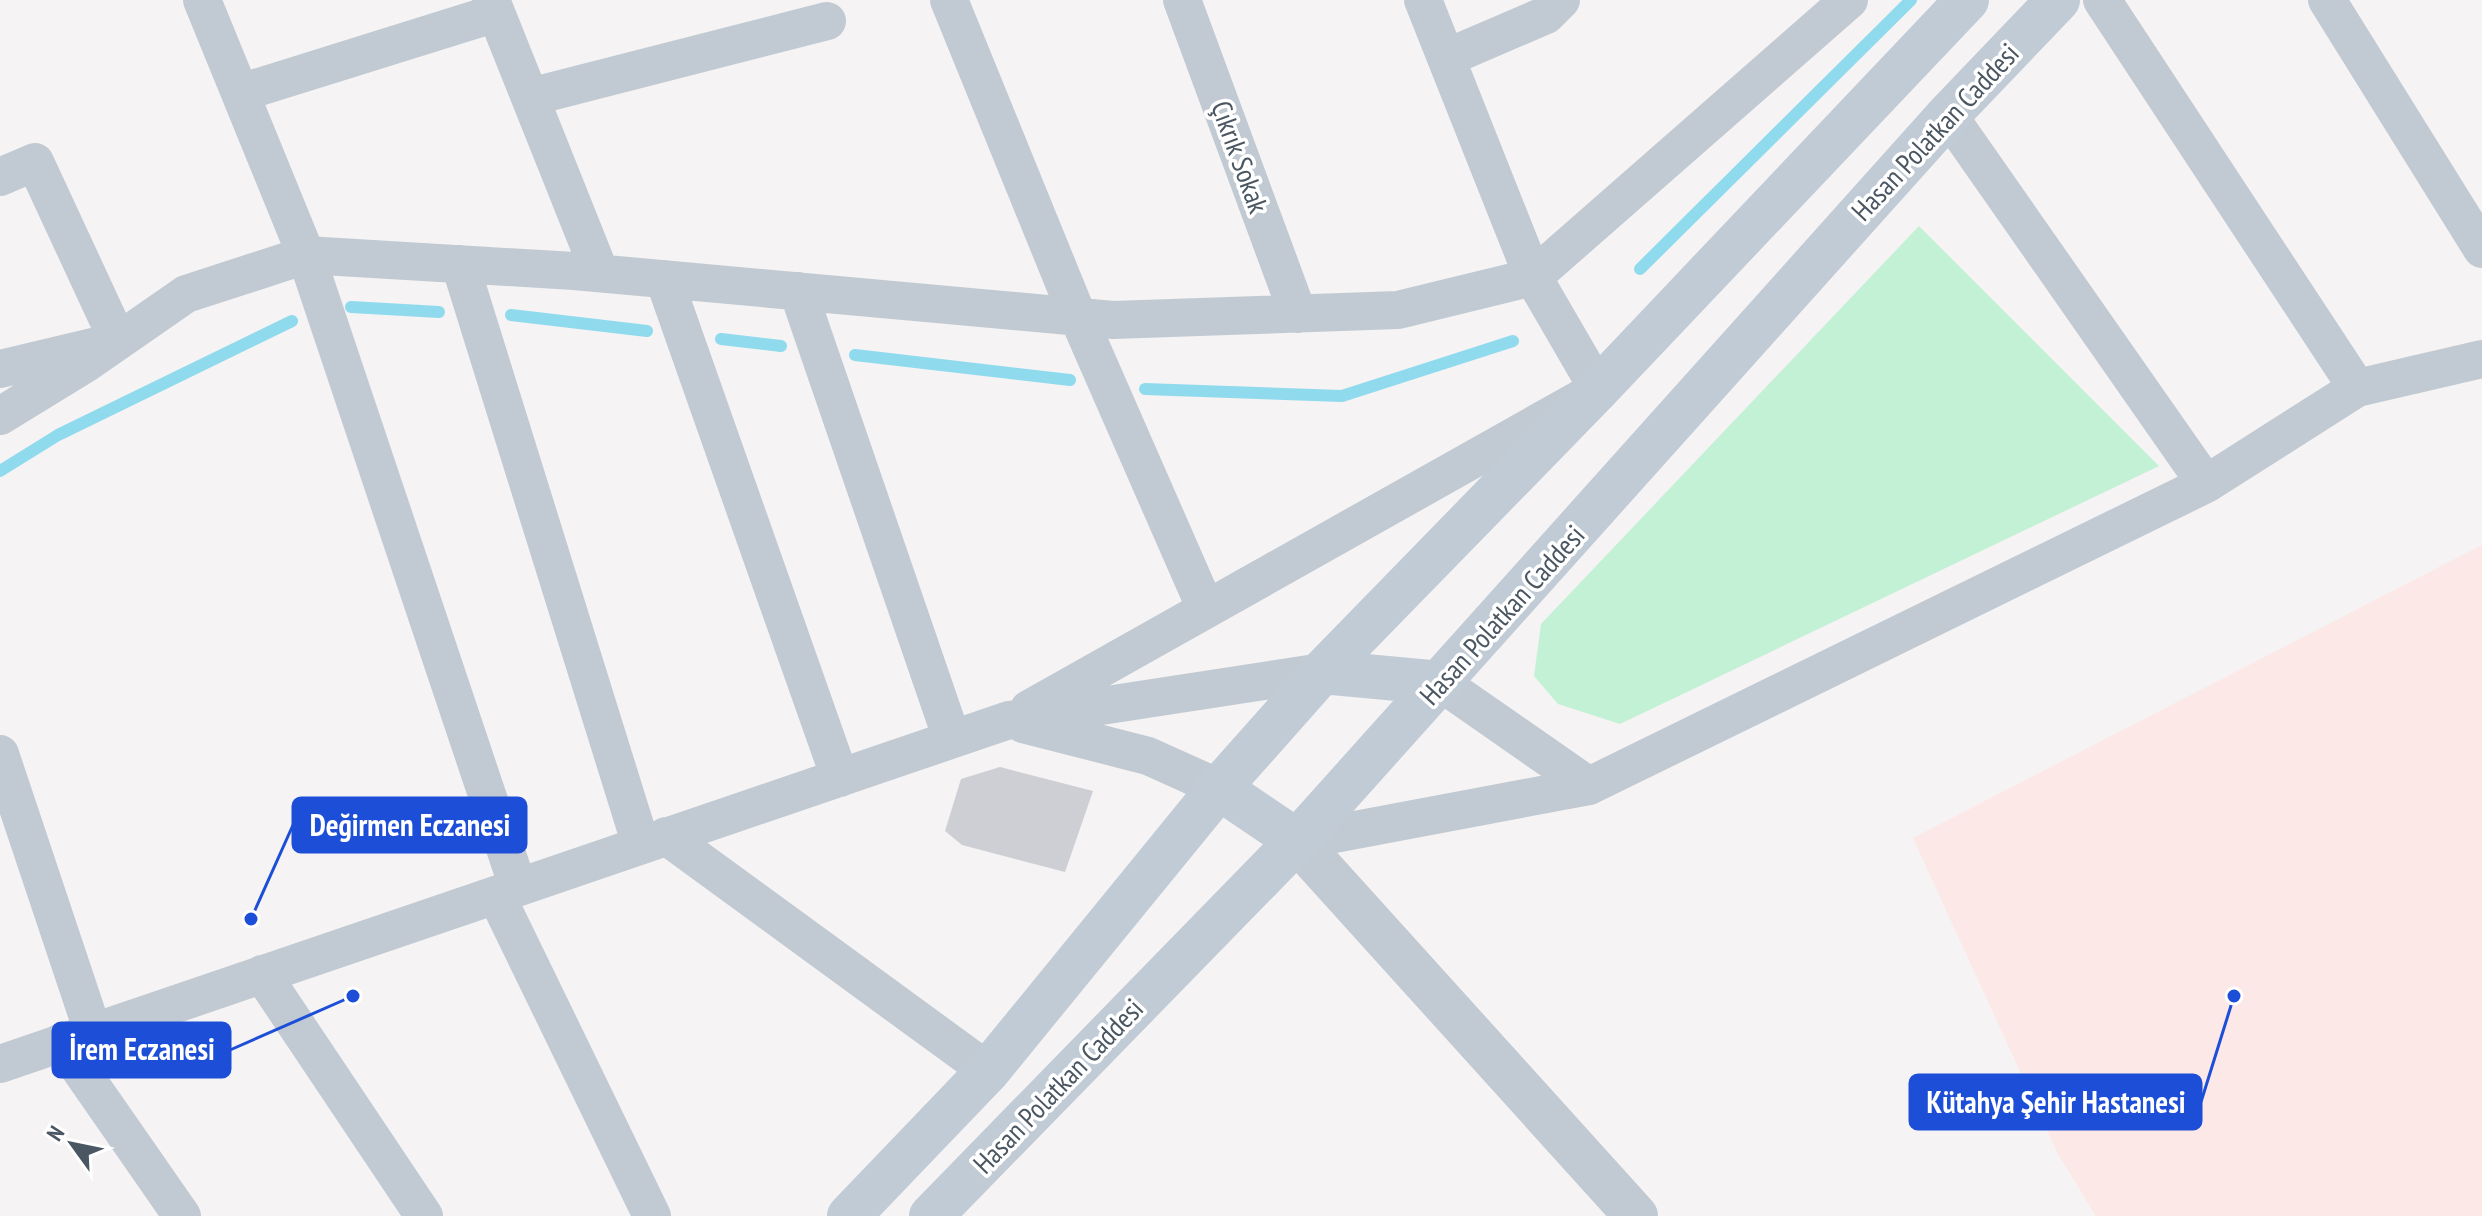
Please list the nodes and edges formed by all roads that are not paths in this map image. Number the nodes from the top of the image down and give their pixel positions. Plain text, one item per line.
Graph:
1 (202, 0) edge
2 (949, 0) edge
3 (1182, 0) edge
4 (1423, 0) edge
5 (1561, 0) edge
6 (1849, 0) edge
7 (1967, 0) edge
8 (2058, 0) edge
9 (2102, 0) edge
10 (2327, 0) edge
11 (494, 6) edge
12 (827, 21) dead end
13 (1446, 58) junction
14 (240, 93) junction
15 (530, 97) junction
16 (1948, 115) junction
17 (0, 177) edge
18 (2482, 249) edge
19 (306, 255) junction
20 (460, 264) junction
21 (600, 273) junction
22 (1533, 277) junction
23 (664, 279) junction
24 (798, 291) junction
25 (1298, 314) junction
26 (1078, 317) junction
27 (118, 341) junction
28 (2482, 359) edge
29 (0, 369) edge
30 (2357, 388) junction
31 (1598, 389) junction
32 (0, 416) edge
33 (2206, 484) junction
34 (1205, 607) junction
35 (1322, 672) junction
36 (1441, 683) junction
37 (1009, 720) junction
38 (952, 739) junction
39 (0, 754) edge
40 (840, 778) junction
41 (1589, 786) junction
42 (1219, 788) junction
43 (11, 820) edge
44 (653, 840) junction
45 (1297, 841) junction
46 (507, 891) junction
47 (262, 974) junction
48 (77, 1037) junction
49 (0, 1064) edge
50 (988, 1071) junction
51 (182, 1216) edge
52 (424, 1216) edge
53 (652, 1216) edge
54 (849, 1216) edge
55 (931, 1216) edge
56 (1636, 1216) edge

1 - 14 street
2 - 26 street
3 - 25 street, Çıkrık Sokak
4 - 13 street
5 - 13 street
6 - 22 street
7 - 31 main road
8 - 16 main road, Hasan Polatkan Caddesi
9 - 30 street
10 - 18 street
11 - 14 street
11 - 15 street
12 - 15 street
13 - 22 street
14 - 19 street
15 - 21 street
16 - 33 street
16 - 36 main road, Hasan Polatkan Caddesi
17 - 27 street
19 - 20 street
19 - 27 street
19 - 46 street
20 - 21 street
20 - 44 street
21 - 23 street
22 - 25 street
22 - 31 street
23 - 24 street
23 - 40 street
24 - 26 street
24 - 38 street
25 - 26 street
26 - 34 street
27 - 29 street
27 - 32 street
28 - 30 street
30 - 33 street
31 - 34 street
31 - 35 main road
33 - 41 street
34 - 37 street
35 - 36 main road
35 - 37 street
35 - 42 main road
36 - 41 street
36 - 45 main road, Hasan Polatkan Caddesi
37 - 38 street
37 - 42 street
38 - 40 street
39 - 43 street
40 - 44 street
41 - 45 street
42 - 45 main road
42 - 50 main road
43 - 48 street
44 - 46 street
44 - 50 street
45 - 55 main road, Hasan Polatkan Caddesi
45 - 56 street
46 - 47 street
46 - 53 street
47 - 48 street
47 - 52 street
48 - 49 street
48 - 51 street
50 - 54 main road

